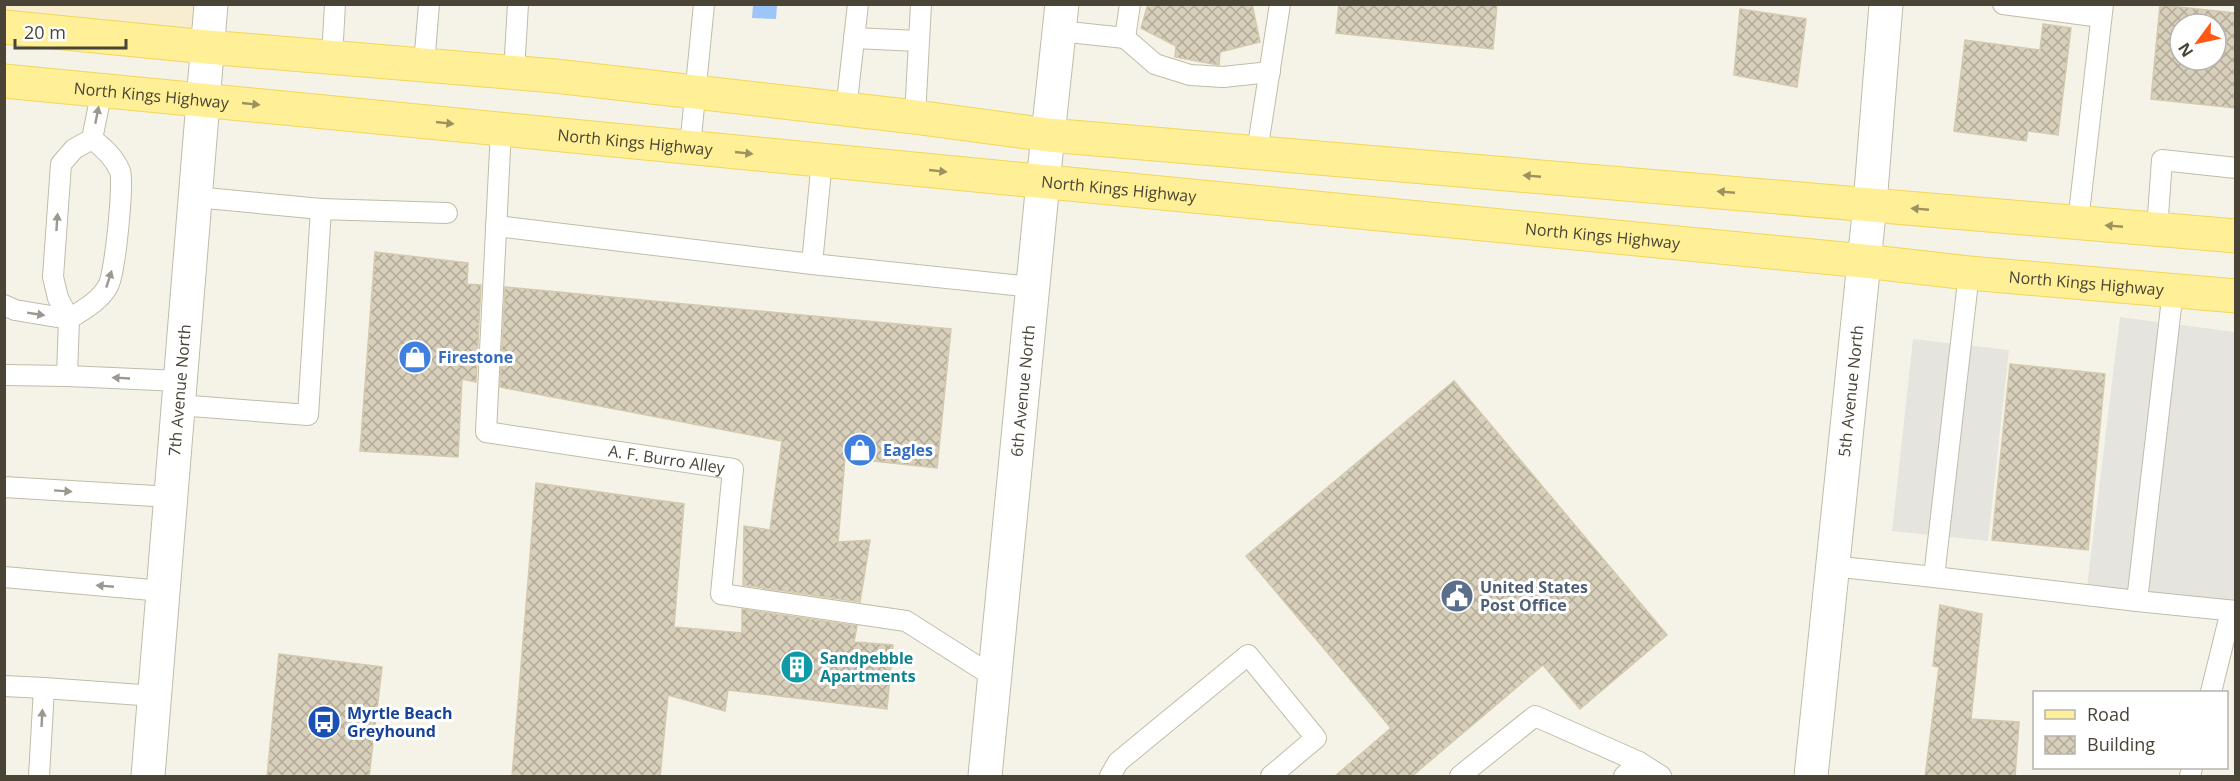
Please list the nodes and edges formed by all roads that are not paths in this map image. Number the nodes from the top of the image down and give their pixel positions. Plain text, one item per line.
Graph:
1 (211, 4) edge
2 (335, 4) edge
3 (429, 4) edge
4 (518, 4) edge
5 (704, 4) edge
6 (858, 4) edge
7 (865, 4) edge
8 (1130, 4) edge
9 (1280, 4) edge
10 (1886, 4) edge
11 (2003, 4) edge
12 (870, 5) edge
13 (918, 6) edge
14 (2102, 11) edge
15 (1061, 18) edge
16 (4, 27) edge
17 (854, 38) junction
18 (1125, 38) junction
19 (918, 41) junction
20 (207, 47) junction
21 (332, 57) junction
22 (424, 65) junction
23 (513, 72) junction
24 (1270, 72) junction
25 (4, 81) edge
26 (102, 90) junction
27 (695, 92) junction
28 (203, 100) junction
29 (846, 111) junction
30 (915, 117) junction
31 (501, 129) junction
32 (1048, 135) junction
33 (92, 140) junction
34 (690, 147) junction
35 (1257, 153) junction
36 (822, 160) junction
37 (2235, 168) edge
38 (1043, 182) junction
39 (195, 196) junction
40 (1870, 204) junction
41 (321, 208) junction
42 (447, 213) dead end
43 (2078, 222) junction
44 (496, 226) junction
45 (2157, 230) junction
46 (2235, 236) edge
47 (1864, 261) junction
48 (812, 264) junction
49 (1969, 273) junction
50 (1033, 287) junction
51 (2173, 290) junction
52 (2235, 296) edge
53 (4, 305) edge
54 (69, 319) junction
55 (4, 375) edge
56 (67, 375) junction
57 (179, 393) junction
58 (4, 487) edge
59 (171, 497) junction
60 (1832, 566) junction
61 (4, 577) edge
62 (1934, 577) junction
63 (163, 591) junction
64 (2137, 601) junction
65 (2233, 611) edge
66 (994, 677) junction
67 (4, 686) edge
68 (44, 688) junction
69 (2212, 691) edge
70 (154, 696) junction
71 (1638, 762) junction
72 (39, 777) edge
73 (148, 777) edge
74 (985, 777) edge
75 (1110, 777) edge
76 (1271, 777) edge
77 (1460, 777) edge
78 (1623, 777) edge
79 (1661, 777) edge
80 (1811, 777) edge

1 - 20 street, 7th Avenue North
2 - 21 lane
3 - 22 lane
4 - 23 lane
5 - 27 lane
6 - 17 lane
7 - 12 lane
8 - 18 lane
9 - 24 lane
10 - 40 street, 5th Avenue North
11 - 14 lane
13 - 19 lane
14 - 43 lane
15 - 18 lane
15 - 32 street, 6th Avenue North
16 - 20 main road
17 - 19 lane
17 - 29 lane
18 - 24 lane
19 - 30 lane
20 - 21 main road
20 - 28 street, 7th Avenue North
21 - 22 main road
22 - 23 main road
23 - 27 main road
24 - 35 lane
25 - 26 main road, North Kings Highway
26 - 28 main road, North Kings Highway
33 -> 26 lane
27 - 29 main road
27 - 34 lane
28 -> 31 main road, North Kings Highway
28 - 39 street, 7th Avenue North
29 - 30 main road
30 - 32 main road
31 - 34 main road, North Kings Highway
31 - 44 lane, A. F. Burro Alley
32 - 35 main road
32 - 38 street, 6th Avenue North
54 -> 33 lane
54 -> 33 lane
34 -> 36 main road, North Kings Highway
40 -> 35 main road
36 -> 38 main road, North Kings Highway
36 - 48 lane
37 - 45 lane
38 - 47 main road, North Kings Highway
38 - 50 street, 6th Avenue North
39 - 41 lane
39 - 57 street, 7th Avenue North
43 -> 40 main road
40 - 47 street, 5th Avenue North
41 - 42 lane
41 - 57 lane
45 -> 43 main road
44 - 48 lane
44 - 66 lane, A. F. Burro Alley
45 - 46 main road
47 - 49 main road, North Kings Highway
47 - 60 street, 5th Avenue North
48 - 50 lane
49 - 51 main road, North Kings Highway
49 - 62 lane
50 - 66 street, 6th Avenue North
51 - 52 main road, North Kings Highway
51 - 64 lane
53 -> 54 lane
54 - 56 lane
55 - 56 lane
57 -> 56 lane
57 - 59 street, 7th Avenue North
58 -> 59 lane
59 - 63 street, 7th Avenue North
60 - 62 lane
60 - 80 street, 5th Avenue North
63 -> 61 lane
62 - 64 lane
63 - 70 street, 7th Avenue North
64 - 65 lane
65 - 69 lane
66 - 74 street, 6th Avenue North
67 - 68 lane
68 - 70 lane
72 -> 68 lane
70 - 73 street, 7th Avenue North
71 - 77 lane
71 - 78 lane
71 - 79 lane
75 - 76 lane

